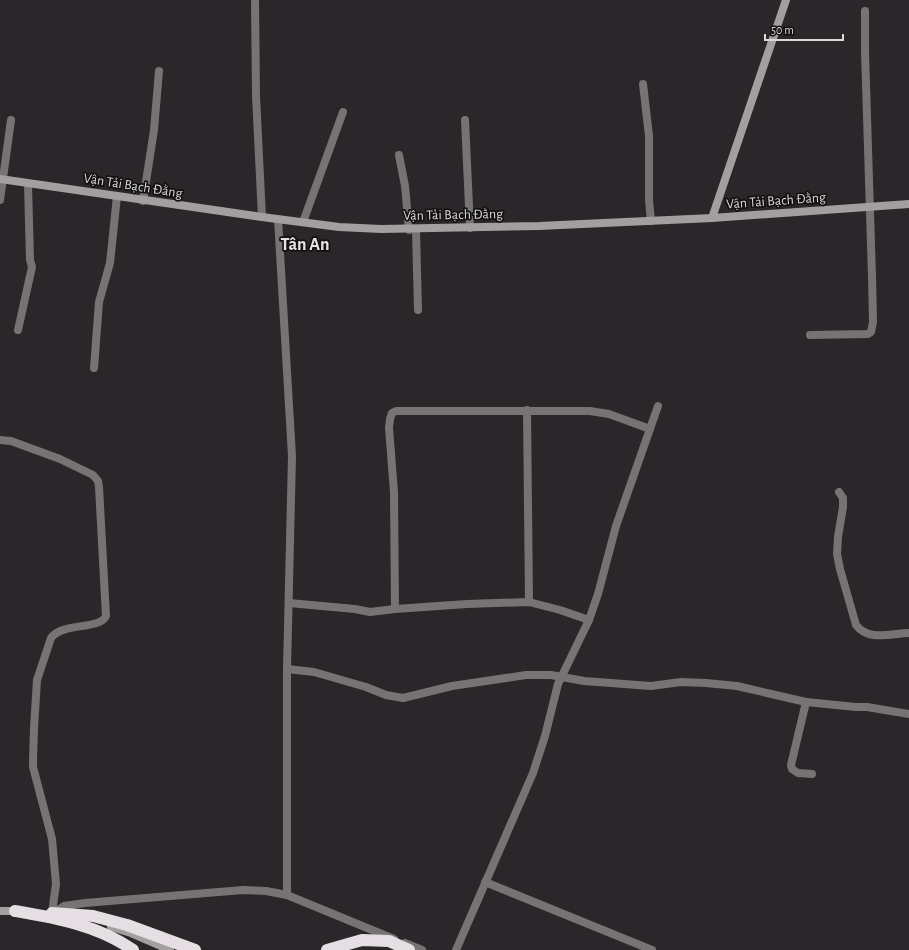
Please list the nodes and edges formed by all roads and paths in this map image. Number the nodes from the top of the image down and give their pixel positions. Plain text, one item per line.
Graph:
1 (255, 0) edge
2 (786, 0) edge
3 (865, 11) dead end
4 (159, 71) dead end
5 (643, 84) dead end
6 (343, 112) dead end
7 (11, 120) dead end
8 (465, 120) dead end
9 (399, 155) dead end
10 (2, 179) edge
11 (28, 184) junction
12 (117, 196) junction
13 (0, 200) edge
14 (143, 201) junction
15 (909, 204) edge
16 (869, 207) junction
17 (262, 217) junction
18 (712, 218) junction
19 (278, 219) junction
20 (651, 221) junction
21 (303, 222) junction
22 (470, 228) junction
23 (413, 230) junction
24 (418, 310) dead end
25 (18, 330) dead end
26 (810, 335) dead end
27 (94, 368) dead end
28 (658, 406) dead end
29 (527, 410) junction
30 (650, 429) junction
31 (0, 440) edge
32 (839, 492) dead end
33 (529, 602) junction
34 (289, 603) junction
35 (396, 609) junction
36 (589, 620) junction
37 (909, 632) edge
38 (287, 669) junction
39 (561, 677) junction
40 (806, 702) junction
41 (909, 714) edge
42 (812, 774) dead end
43 (485, 882) junction
44 (287, 895) junction
45 (15, 911) junction
46 (0, 912) edge
47 (52, 913) junction
48 (133, 950) edge
49 (170, 950) edge
50 (195, 950) edge
51 (327, 950) edge
52 (356, 950) edge
53 (388, 950) edge
54 (409, 950) edge
55 (422, 950) edge
56 (456, 950) edge
57 (652, 950) edge

1 - 17 street
2 - 18 street
3 - 16 street
4 - 14 street
5 - 20 street
6 - 21 street
7 - 10 street
8 - 22 street
9 - 23 street
10 - 11 street, Vận Tải Bạch Đằng
10 - 13 street
11 - 12 street, Vận Tải Bạch Đằng
11 - 25 street
12 - 14 street, Vận Tải Bạch Đằng
12 - 27 street
14 - 17 street, Vận Tải Bạch Đằng
15 - 16 street, Vận Tải Bạch Đằng
16 - 18 street, Vận Tải Bạch Đằng
16 - 26 street
17 - 19 street, Vận Tải Bạch Đằng
18 - 20 street, Vận Tải Bạch Đằng
19 - 21 street, Vận Tải Bạch Đằng
19 - 34 street
20 - 22 street, Vận Tải Bạch Đằng
21 - 23 street, Vận Tải Bạch Đằng
22 - 23 street, Vận Tải Bạch Đằng
23 - 24 street
28 - 30 street
29 - 30 street
29 - 33 street
29 - 35 street
30 - 36 street
31 - 47 street
32 - 37 street
33 - 35 street
33 - 36 street
34 - 35 street
34 - 38 street
36 - 39 street
38 - 39 street
38 - 44 street
39 - 40 street
39 - 43 street
40 - 41 street
40 - 42 street
43 - 56 street
43 - 57 street
44 - 47 street
44 - 55 street
45 - 46 street
45 - 47 street
45 - 48 highway
47 - 49 street
47 - 50 highway
51 - 54 highway
52 - 53 highway

